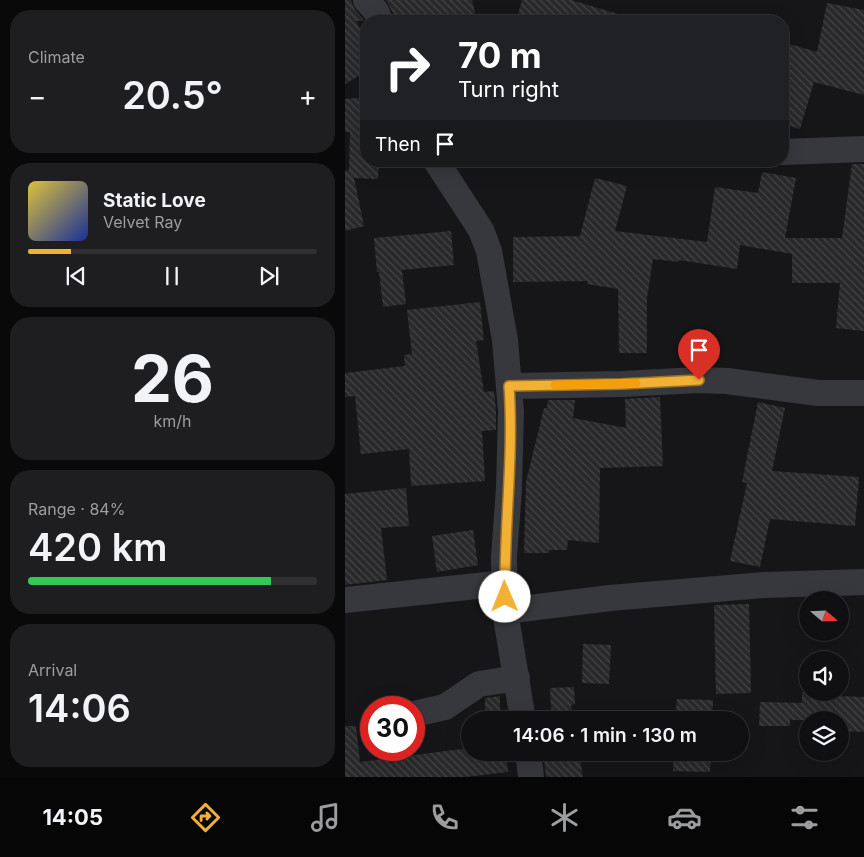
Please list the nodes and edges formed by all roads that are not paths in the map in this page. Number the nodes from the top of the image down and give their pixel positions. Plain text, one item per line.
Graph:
1 (366, 0) edge
2 (377, 15) edge
3 (864, 148) edge
4 (789, 152) edge
5 (439, 167) edge
6 (509, 386) junction
7 (864, 393) edge
8 (505, 582) junction
9 (864, 582) edge
10 (345, 600) edge
11 (505, 611) junction
12 (517, 678) junction
13 (522, 711) edge
14 (425, 712) edge
15 (528, 761) edge
16 (531, 777) edge

1 - 2 street
3 - 4 street
5 - 6 street
6 - 7 street
6 - 8 street
8 - 10 street
8 - 11 street
9 - 11 street
11 - 12 street
12 - 13 street
12 - 14 street
15 - 16 street

